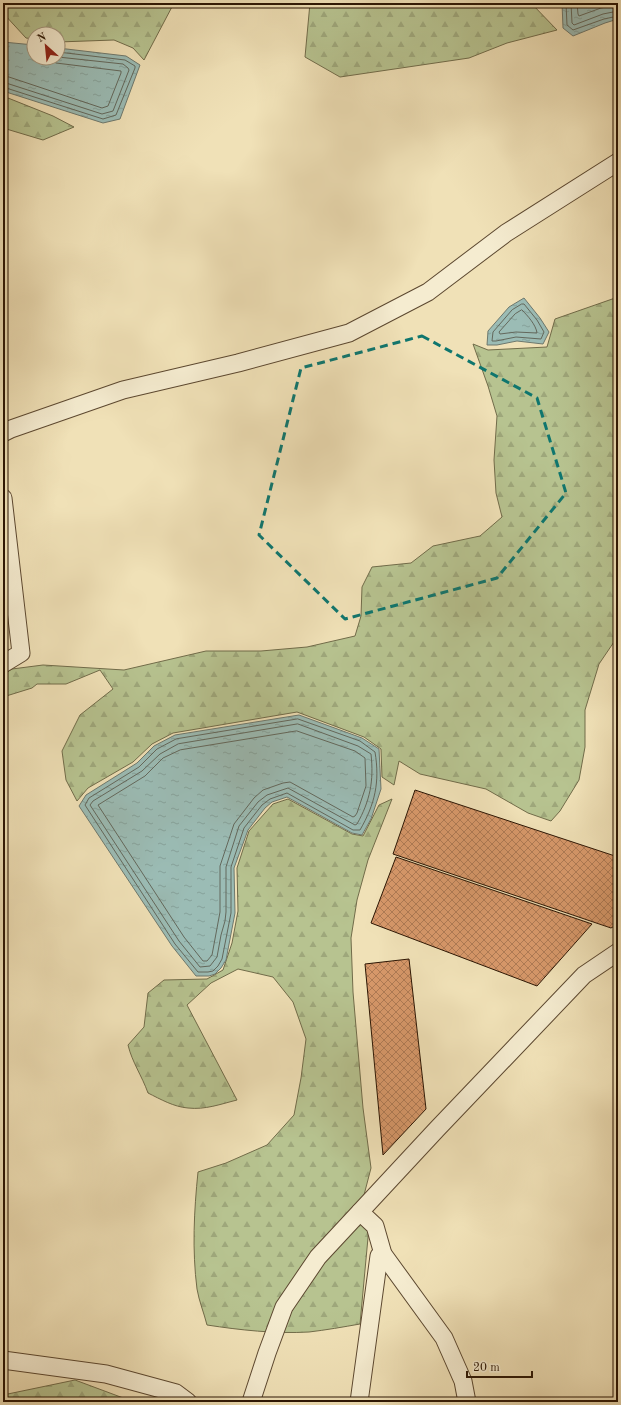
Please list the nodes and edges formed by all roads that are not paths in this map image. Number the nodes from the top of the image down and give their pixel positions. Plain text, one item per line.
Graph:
1 (618, 162) edge
2 (3, 433) edge
3 (3, 498) edge
4 (3, 664) edge
5 (618, 952) edge
6 (360, 1212) junction
7 (383, 1254) junction
8 (3, 1360) edge
9 (188, 1402) edge
10 (252, 1402) edge
11 (359, 1402) edge
12 (467, 1402) edge

1 - 2 street
3 - 4 street
5 - 6 street
6 - 7 street
6 - 10 street
7 - 11 street
7 - 12 street
8 - 9 street

